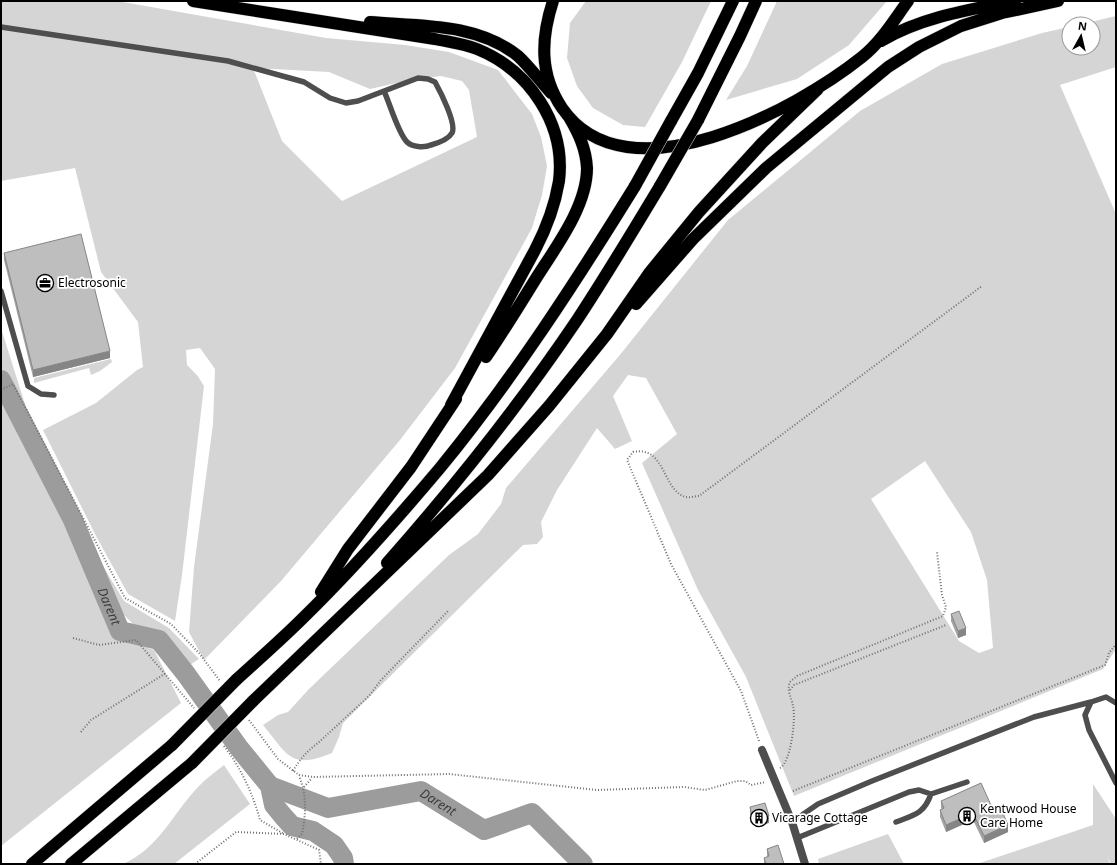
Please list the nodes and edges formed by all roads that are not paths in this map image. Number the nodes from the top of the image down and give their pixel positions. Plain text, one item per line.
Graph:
1 (193, 1) edge
2 (553, 1) edge
3 (733, 1) edge
4 (756, 1) edge
5 (908, 1) edge
6 (1015, 1) edge
7 (1058, 1) edge
8 (281, 14) junction
9 (1, 27) edge
10 (877, 43) junction
11 (818, 89) junction
12 (384, 91) junction
13 (556, 98) junction
14 (569, 117) junction
15 (1, 291) edge
16 (607, 334) junction
17 (54, 395) dead end
18 (451, 406) junction
19 (305, 617) junction
20 (325, 633) junction
21 (1091, 702) junction
22 (1116, 703) edge
23 (762, 750) road end
24 (967, 782) dead end
25 (1116, 783) edge
26 (932, 794) junction
27 (792, 822) junction
28 (896, 822) dead end
29 (797, 838) junction
30 (32, 864) edge
31 (71, 864) edge
32 (805, 864) edge

1 - 8 highway
2 - 13 highway
3 - 19 highway, bridge
4 - 20 highway, bridge
5 - 10 highway
6 - 10 highway
7 - 16 highway
8 - 13 highway
8 - 18 highway
9 - 12 lane
10 - 11 highway
11 - 14 highway
11 - 16 highway
12 - 12 lane
13 - 14 highway
14 - 18 highway
15 - 17 lane
16 - 20 highway
18 - 19 highway
19 - 30 highway, bridge
20 - 31 highway, bridge
21 - 22 lane
21 - 25 lane
21 - 27 lane
23 - 27 street
24 - 26 lane
26 - 28 lane
26 - 29 lane
27 - 29 street
29 - 32 street

